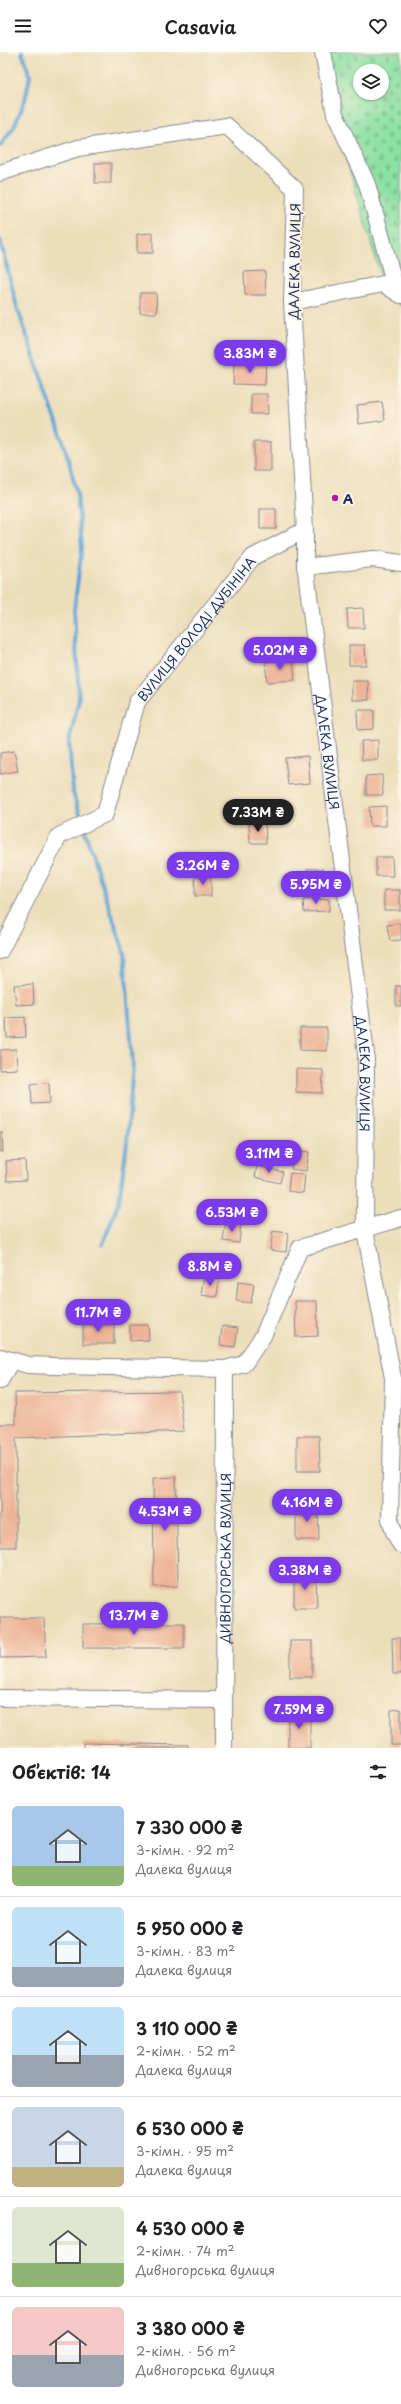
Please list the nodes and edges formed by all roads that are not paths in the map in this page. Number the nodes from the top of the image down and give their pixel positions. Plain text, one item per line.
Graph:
1 (323, 52) edge
2 (0, 173) edge
3 (399, 294) edge
4 (292, 302) junction
5 (305, 530) junction
6 (401, 563) edge
7 (305, 566) junction
8 (0, 951) edge
9 (401, 1218) edge
10 (365, 1230) junction
11 (6, 1359) edge
12 (225, 1369) junction
13 (0, 1381) edge
14 (401, 1545) edge
15 (0, 1698) edge
16 (223, 1700) junction
17 (224, 1748) edge

1 - 3 street
2 - 4 street, ДАЛЕКА ВУЛИЦЯ
3 - 4 street
4 - 5 street, ДАЛЕКА ВУЛИЦЯ
5 - 7 street, ДАЛЕКА ВУЛИЦЯ
5 - 8 street, ВУЛИЦЯ ВОЛОДІ ДУБІНІНА
6 - 7 street
7 - 10 street, ДАЛЕКА ВУЛИЦЯ
9 - 10 street
10 - 12 street
10 - 14 street, ДАЛЕКА ВУЛИЦЯ
11 - 12 street
11 - 13 street
12 - 16 street, ДИВНОГОРСЬКА ВУЛИЦЯ
15 - 16 street
16 - 17 street, ДИВНОГОРСЬКА ВУЛИЦЯ

